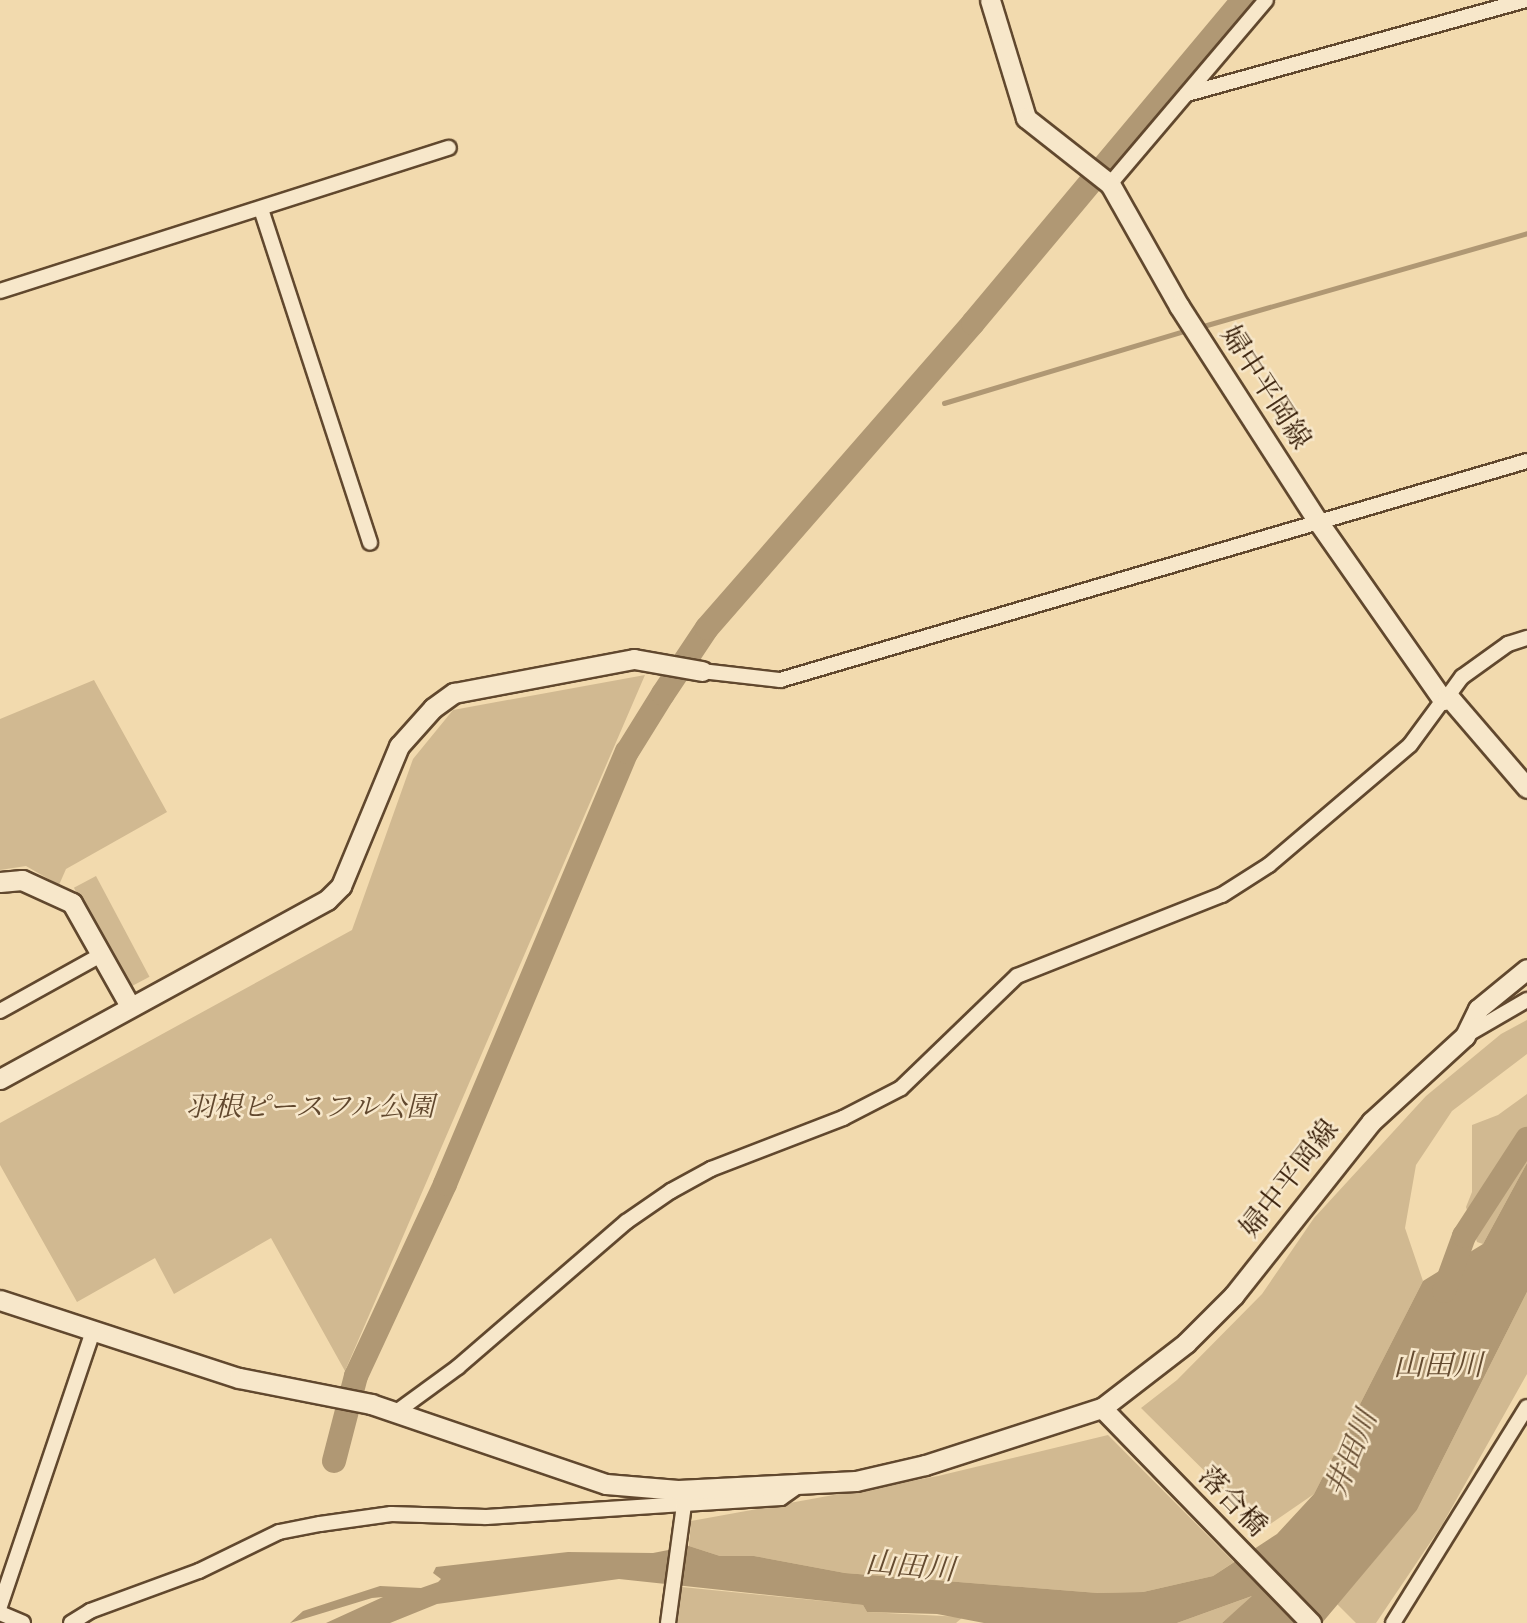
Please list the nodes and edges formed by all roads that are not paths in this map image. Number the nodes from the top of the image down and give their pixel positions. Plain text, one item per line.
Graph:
1 (990, 0) edge
2 (1266, 0) edge
3 (1527, 0) edge
4 (1187, 93) junction
5 (449, 148) dead end
6 (1110, 184) junction
7 (261, 209) junction
8 (0, 291) edge
9 (1527, 461) edge
10 (1319, 523) junction
11 (370, 543) dead end
12 (1527, 638) edge
13 (702, 671) joint
14 (1446, 698) junction
15 (1527, 786) edge
16 (0, 882) edge
17 (101, 955) junction
18 (1527, 969) edge
19 (1527, 1000) edge
20 (130, 1006) junction
21 (0, 1011) edge
22 (1465, 1036) junction
23 (0, 1079) edge
24 (0, 1300) edge
25 (93, 1331) junction
26 (1527, 1407) edge
27 (395, 1413) junction
28 (1107, 1414) junction
29 (797, 1487) junction
30 (684, 1507) junction
31 (0, 1606) edge
32 (0, 1613) edge
33 (23, 1623) edge
34 (71, 1623) edge
35 (668, 1623) edge
36 (1311, 1623) edge
37 (1393, 1623) edge

1 - 6 street, 婦中平岡線
2 - 4 street
3 - 4 street
4 - 6 street
5 - 7 street
6 - 10 street, 婦中平岡線
7 - 8 street
7 - 11 street
9 - 10 street
10 - 13 street
10 - 14 street, 婦中平岡線
12 - 14 street
13 - 20 street
14 - 15 street, 婦中平岡線
14 - 27 street
16 - 17 street
17 - 20 street
17 - 21 street
18 - 22 street, 婦中平岡線
19 - 22 street
20 - 23 street
22 - 28 street, 婦中平岡線
24 - 25 street, 婦中平岡線
25 - 27 street, 婦中平岡線
25 - 31 street
26 - 37 street
27 - 29 street, 婦中平岡線
28 - 29 street, 婦中平岡線
28 - 36 street, 落合橋
29 - 30 street
30 - 34 street
30 - 35 street
32 - 33 street

